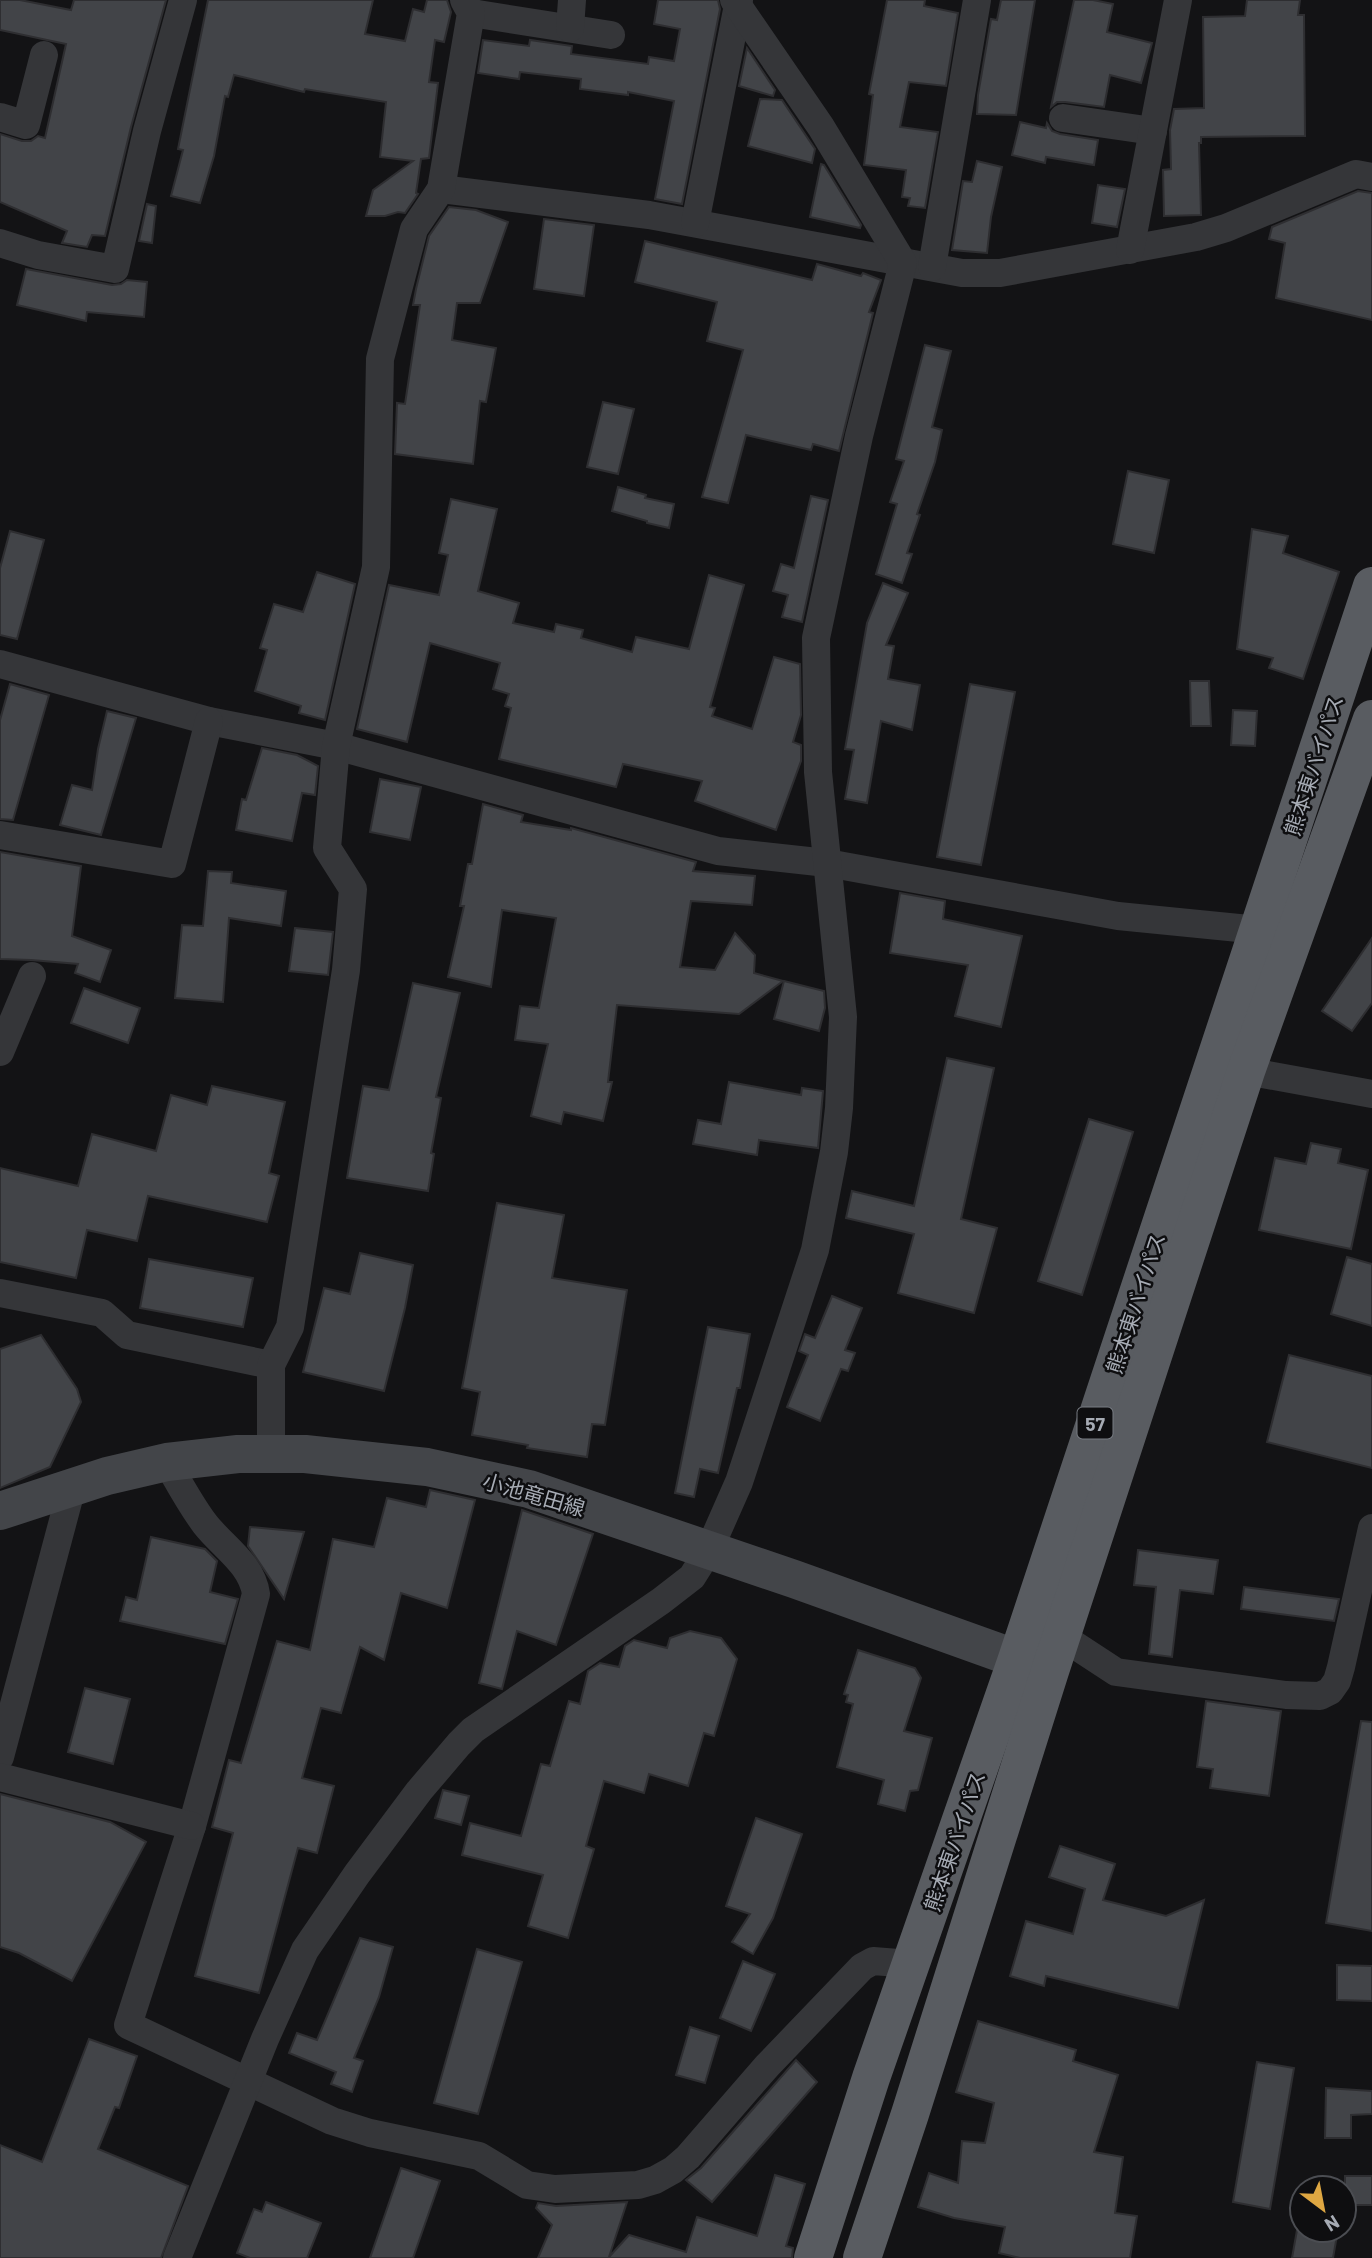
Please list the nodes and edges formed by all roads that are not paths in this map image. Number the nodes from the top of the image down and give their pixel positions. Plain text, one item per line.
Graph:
1 (183, 0) edge
2 (572, 0) edge
3 (977, 0) edge
4 (1178, 0) edge
5 (737, 2) edge
6 (468, 7) edge
7 (570, 28) junction
8 (611, 35) dead end
9 (44, 55) dead end
10 (0, 117) edge
11 (1063, 118) dead end
12 (1153, 131) junction
13 (1372, 177) edge
14 (441, 189) junction
15 (695, 223) junction
16 (0, 243) edge
17 (1130, 250) junction
18 (903, 263) junction
19 (932, 267) junction
20 (1372, 586) edge
21 (0, 664) edge
22 (1372, 719) edge
23 (209, 722) junction
24 (336, 746) junction
25 (0, 835) edge
26 (827, 863) junction
27 (1259, 930) junction
28 (32, 976) dead end
29 (0, 1052) edge
30 (1246, 1071) junction
31 (1372, 1094) edge
32 (0, 1293) edge
33 (271, 1365) junction
34 (271, 1455) junction
35 (167, 1462) junction
36 (72, 1487) junction
37 (0, 1511) edge
38 (1372, 1528) edge
39 (709, 1550) junction
40 (1043, 1655) junction
41 (0, 1756) edge
42 (0, 1777) edge
43 (192, 1826) junction
44 (911, 1964) junction
45 (249, 2080) junction
46 (177, 2258) edge
47 (813, 2258) edge
48 (862, 2258) edge

1 - 16 street
2 - 7 street
3 - 19 street
4 - 12 street
5 - 15 street
5 - 18 street
6 - 7 street
6 - 14 street
7 - 8 street
9 - 10 street
11 - 12 street
12 - 17 street
13 - 17 street
14 - 15 street
14 - 24 street
15 - 18 street
17 - 19 street
18 - 19 street
18 - 26 street
20 - 27 highway, 熊本東バイパス / 57
21 - 23 street
22 - 30 highway, 熊本東バイパス / 57
23 - 24 street
23 - 25 street
24 - 26 street
24 - 33 street
26 - 27 street
26 - 39 street
27 - 40 highway, 熊本東バイパス / 57
28 - 29 street
30 - 31 street
30 - 40 highway, 熊本東バイパス / 57
32 - 33 street
33 - 34 street
34 - 35 main road, 小池竜田線
34 - 39 main road, 小池竜田線
35 - 36 main road, 小池竜田線
35 - 43 street
36 - 37 main road, 小池竜田線
36 - 41 street
38 - 40 street
39 - 40 main road, 小池竜田線
39 - 45 street
40 - 44 highway, 熊本東バイパス / 57
40 - 48 highway, 熊本東バイパス / 57
42 - 43 street
43 - 45 street
44 - 45 street
44 - 47 highway, 熊本東バイパス / 57
45 - 46 street

